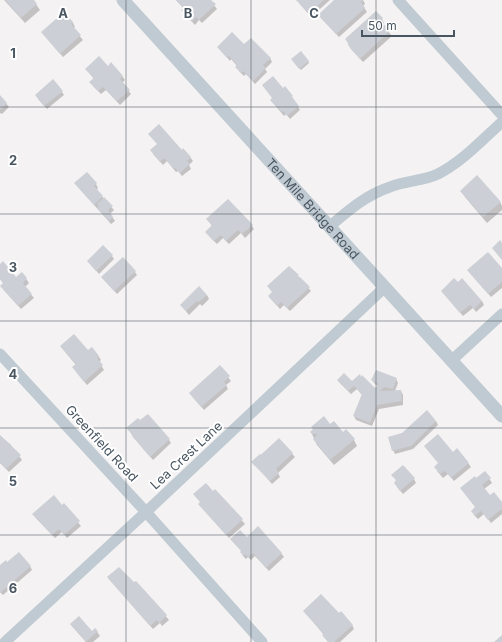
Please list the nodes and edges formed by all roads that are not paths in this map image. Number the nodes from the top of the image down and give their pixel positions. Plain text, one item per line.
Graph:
1 (123, 0) edge
2 (398, 0) edge
3 (502, 115) edge
4 (502, 122) edge
5 (329, 227) junction
6 (385, 287) junction
7 (502, 314) edge
8 (0, 354) edge
9 (451, 361) junction
10 (502, 416) edge
11 (146, 512) junction
12 (5, 642) edge
13 (262, 642) edge

1 - 5 street, Ten Mile Bridge Road
2 - 3 street
4 - 5 street
5 - 6 street, Ten Mile Bridge Road
6 - 9 street, Ten Mile Bridge Road
6 - 11 street, Lea Crest Lane
7 - 9 street
8 - 11 street, Greenfield Road
9 - 10 street, Ten Mile Bridge Road
11 - 12 street, Lea Crest Lane
11 - 13 street, Greenfield Road

